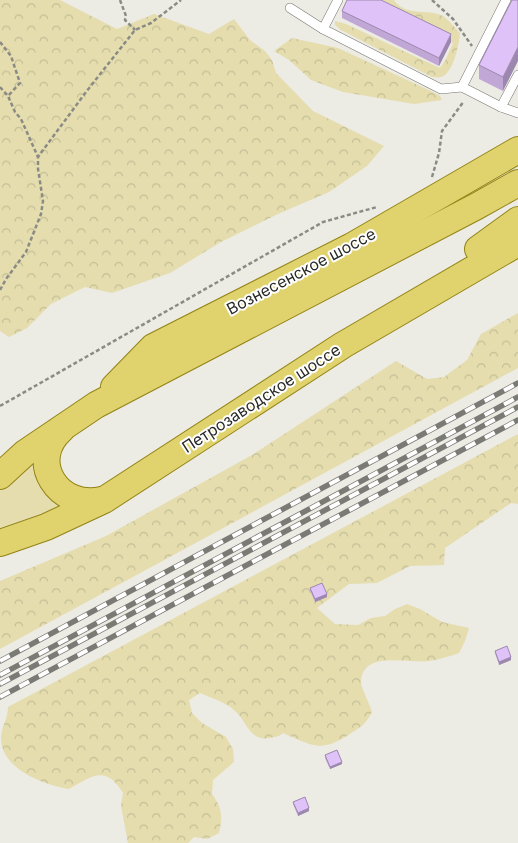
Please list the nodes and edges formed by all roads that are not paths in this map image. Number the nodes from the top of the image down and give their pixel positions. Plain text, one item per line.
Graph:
1 (338, 0) edge
2 (502, 2) edge
3 (290, 8) dead end
4 (323, 29) junction
5 (518, 75) edge
6 (466, 89) junction
7 (501, 107) junction
8 (518, 113) edge
9 (518, 150) edge
10 (518, 182) edge
11 (518, 220) edge
12 (518, 243) edge
13 (343, 346) junction
14 (96, 405) junction
15 (65, 426) junction
16 (0, 476) edge
17 (104, 500) junction
18 (0, 543) edge

1 - 4 lane
2 - 6 lane
3 - 4 lane
4 - 6 lane
5 - 7 lane
6 - 7 lane
7 - 8 lane
9 - 14 main road, Вознесенское шоссе
10 - 14 main road
11 - 13 main road
12 - 13 main road, Петрозаводское шоссе
13 - 17 main road, Петрозаводское шоссе
14 - 15 main road
15 - 16 main road
15 - 17 main road
17 - 18 main road, Петрозаводское шоссе

